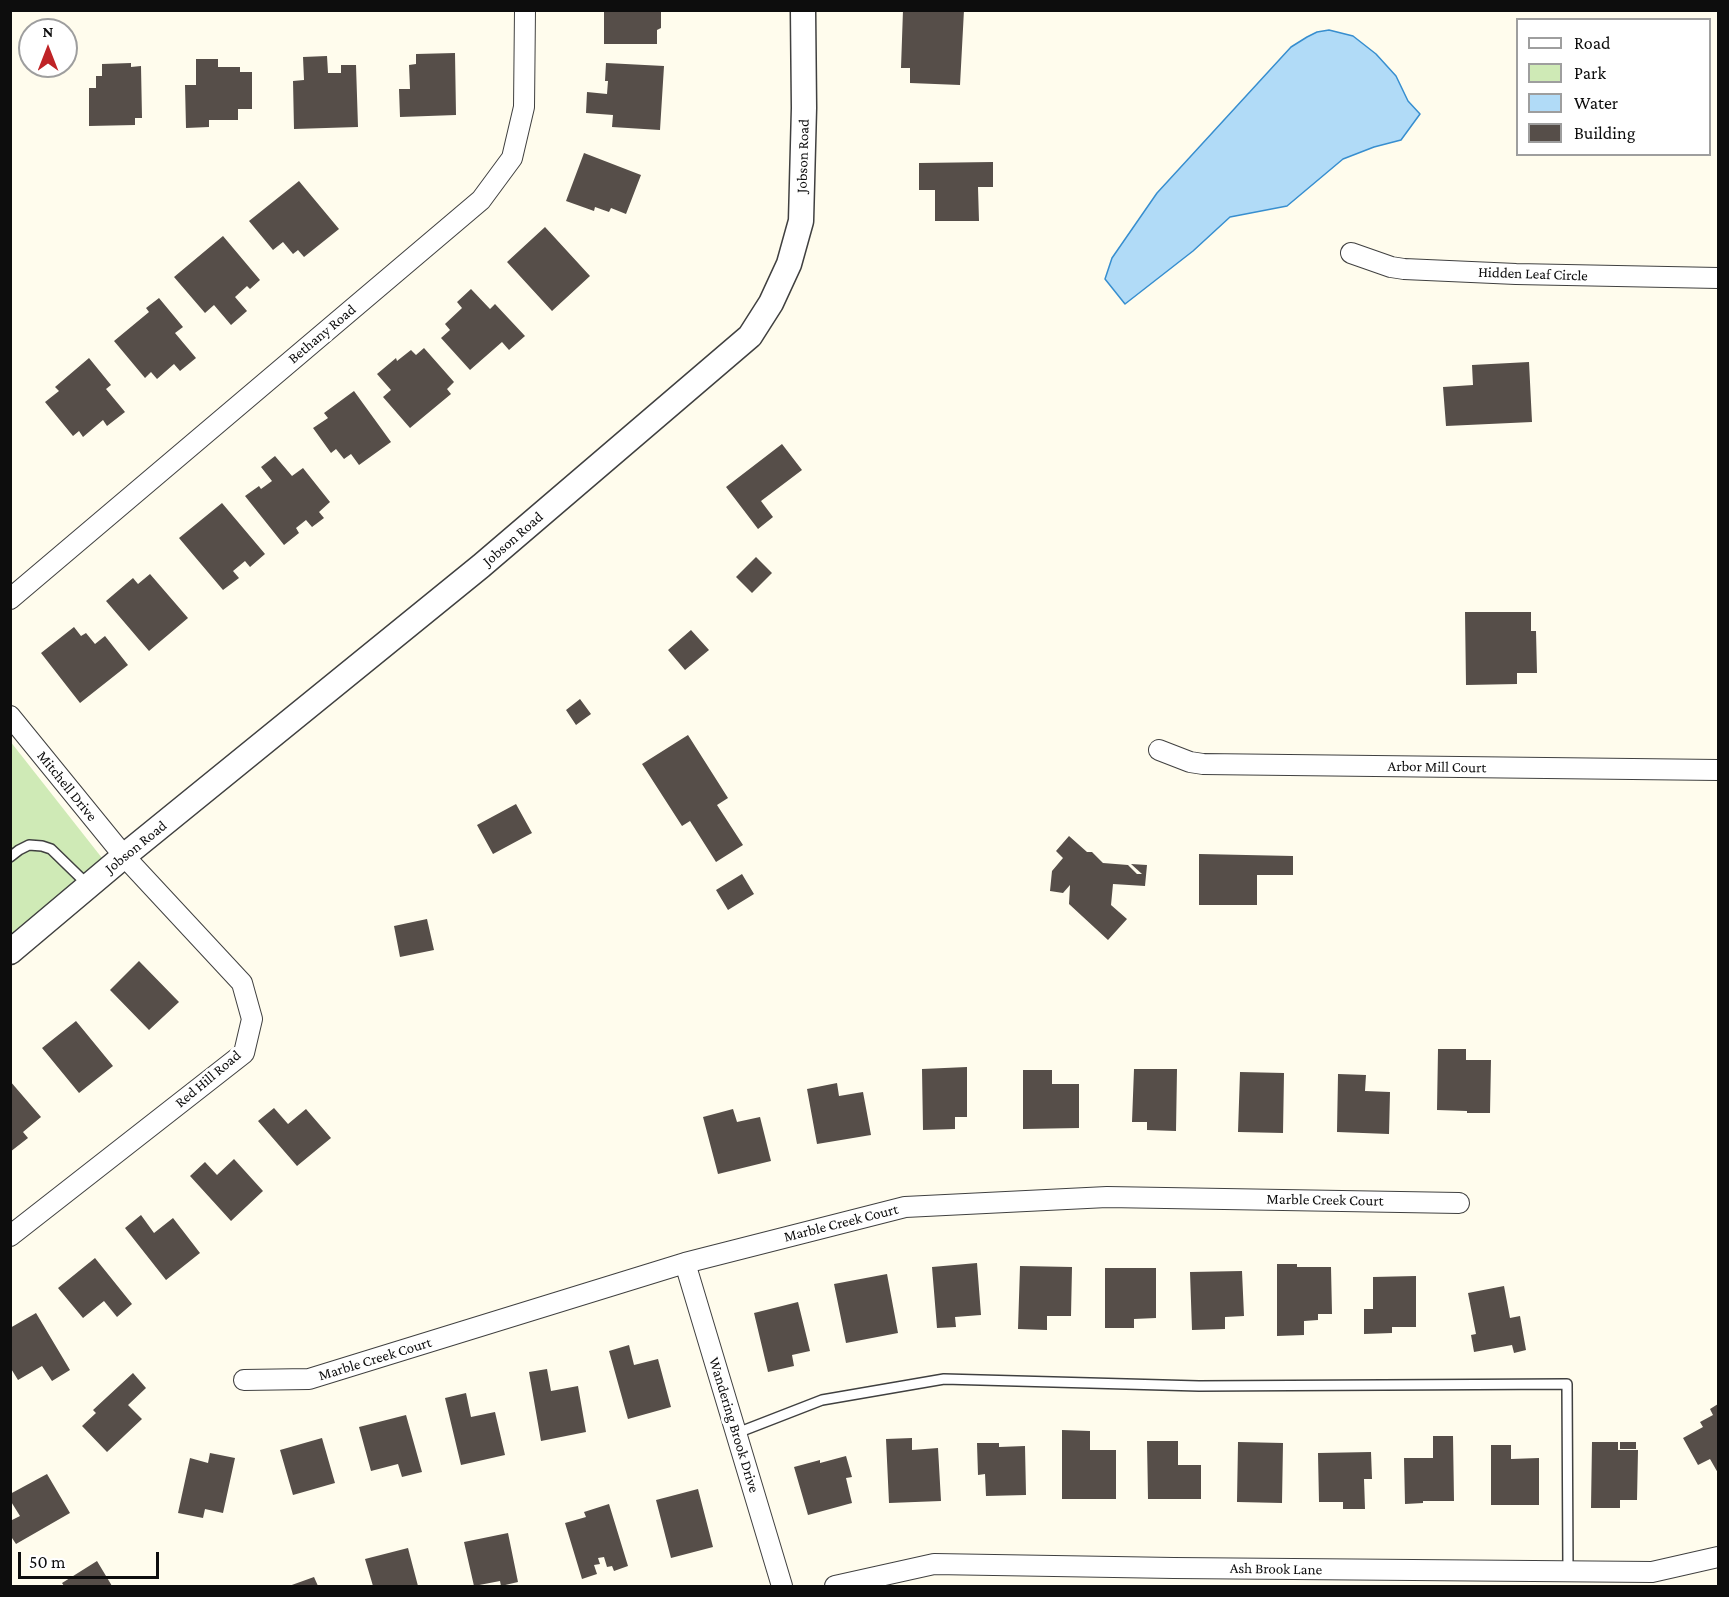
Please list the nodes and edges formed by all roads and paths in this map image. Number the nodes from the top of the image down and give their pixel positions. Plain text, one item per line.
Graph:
1 (525, 10) edge
2 (802, 10) edge
3 (1351, 253) dead end
4 (1719, 278) edge
5 (10, 599) edge
6 (10, 716) edge
7 (1159, 750) dead end
8 (1719, 770) edge
9 (124, 856) junction
10 (10, 857) edge
11 (88, 886) junction
12 (10, 952) edge
13 (1459, 1203) dead end
14 (10, 1236) edge
15 (685, 1263) junction
16 (244, 1380) dead end
17 (736, 1433) junction
18 (1719, 1557) edge
19 (1569, 1572) junction
20 (782, 1587) edge
21 (835, 1587) edge

1 - 5 street, Bethany Road
2 - 9 street, Jobson Road
3 - 4 street, Hidden Leaf Circle
6 - 9 street, Mitchell Drive
7 - 8 street, Arbor Mill Court
9 - 11 street, Jobson Road
9 - 14 street, Red Hill Road
10 - 11 lane
11 - 12 street, Jobson Road
13 - 15 street, Marble Creek Court
15 - 16 street, Marble Creek Court
15 - 17 street, Wandering Brook Drive
17 - 19 lane
17 - 20 street, Wandering Brook Drive
18 - 19 street, Ash Brook Lane
19 - 21 street, Ash Brook Lane

